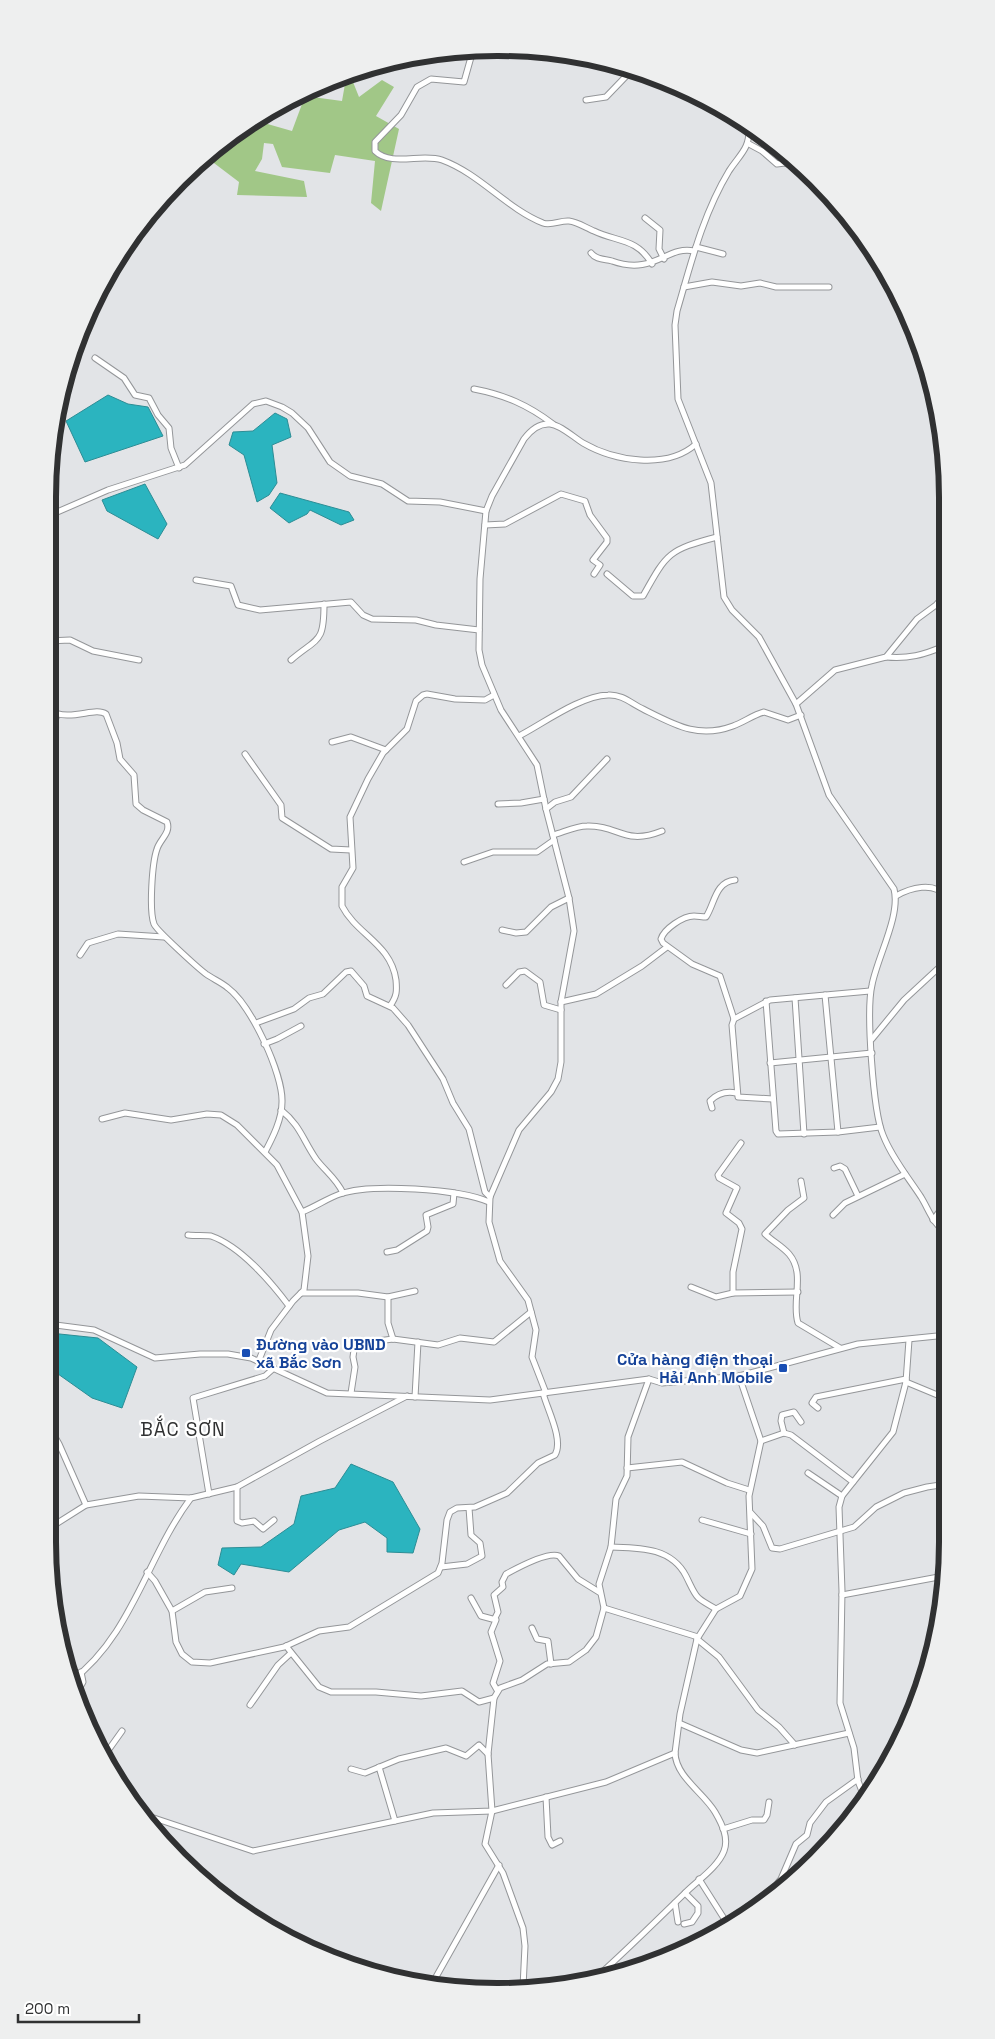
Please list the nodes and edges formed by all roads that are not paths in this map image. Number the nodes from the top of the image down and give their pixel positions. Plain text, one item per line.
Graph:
1 (471, 57) edge
2 (626, 76) edge
3 (586, 100) dead end
4 (749, 135) edge
5 (748, 144) junction
6 (786, 164) edge
7 (645, 218) dead end
8 (695, 249) junction
9 (591, 253) dead end
10 (723, 254) dead end
11 (664, 259) junction
12 (652, 264) junction
13 (684, 287) junction
14 (829, 287) dead end
15 (95, 358) dead end
16 (474, 389) dead end
17 (554, 424) junction
18 (696, 444) junction
19 (179, 468) junction
20 (486, 511) junction
21 (56, 513) edge
22 (485, 525) junction
23 (717, 537) junction
24 (594, 574) dead end
25 (607, 574) dead end
26 (196, 580) dead end
27 (939, 602) edge
28 (324, 604) junction
29 (479, 630) junction
30 (56, 641) edge
31 (939, 648) edge
32 (886, 657) junction
33 (139, 660) dead end
34 (291, 660) dead end
35 (494, 695) junction
36 (796, 704) junction
37 (801, 714) junction
38 (57, 715) joint
39 (56, 718) edge
40 (519, 736) junction
41 (332, 742) dead end
42 (386, 750) junction
43 (245, 754) dead end
44 (607, 759) dead end
45 (544, 799) junction
46 (498, 804) dead end
47 (546, 809) junction
48 (662, 831) dead end
49 (554, 838) junction
50 (351, 850) junction
51 (464, 862) dead end
52 (735, 880) dead end
53 (939, 891) edge
54 (896, 896) junction
55 (569, 898) junction
56 (502, 930) dead end
57 (165, 937) junction
58 (667, 946) junction
59 (80, 955) dead end
60 (939, 968) edge
61 (506, 984) dead end
62 (870, 992) junction
63 (825, 995) junction
64 (795, 998) junction
65 (766, 1001) junction
66 (561, 1002) junction
67 (390, 1006) junction
68 (561, 1010) junction
69 (734, 1019) junction
70 (256, 1023) junction
71 (301, 1026) dead end
72 (871, 1039) junction
73 (264, 1044) junction
74 (872, 1053) junction
75 (832, 1057) junction
76 (799, 1060) junction
77 (770, 1063) junction
78 (736, 1093) junction
79 (773, 1099) junction
80 (712, 1108) dead end
81 (281, 1110) junction
82 (102, 1119) dead end
83 (880, 1127) junction
84 (838, 1132) junction
85 (804, 1134) junction
86 (741, 1143) dead end
87 (266, 1152) junction
88 (834, 1168) dead end
89 (905, 1174) junction
90 (801, 1181) dead end
91 (343, 1193) junction
92 (454, 1193) junction
93 (858, 1196) junction
94 (489, 1200) junction
95 (302, 1212) junction
96 (939, 1212) edge
97 (834, 1215) dead end
98 (933, 1220) junction
99 (939, 1226) edge
100 (188, 1235) dead end
101 (387, 1252) dead end
102 (691, 1287) dead end
103 (415, 1291) dead end
104 (798, 1292) junction
105 (302, 1293) junction
106 (733, 1293) junction
107 (388, 1298) junction
108 (289, 1306) junction
109 (531, 1312) junction
110 (56, 1325) edge
111 (939, 1336) edge
112 (393, 1339) junction
113 (909, 1340) junction
114 (418, 1342) junction
115 (355, 1343) junction
116 (347, 1345) dead end
117 (840, 1348) junction
118 (259, 1360) junction
119 (274, 1368) junction
120 (739, 1376) junction
121 (649, 1379) junction
122 (906, 1380) junction
123 (545, 1393) junction
124 (351, 1394) junction
125 (408, 1396) junction
126 (939, 1396) edge
127 (415, 1397) junction
128 (818, 1408) dead end
129 (802, 1422) dead end
130 (784, 1433) junction
131 (56, 1439) edge
132 (762, 1440) junction
133 (627, 1468) junction
134 (808, 1473) dead end
135 (853, 1482) junction
136 (939, 1485) edge
137 (237, 1487) junction
138 (749, 1490) junction
139 (209, 1494) junction
140 (842, 1496) junction
141 (191, 1498) junction
142 (86, 1505) junction
143 (470, 1508) junction
144 (751, 1513) junction
145 (274, 1520) dead end
146 (702, 1520) dead end
147 (56, 1524) edge
148 (840, 1531) junction
149 (751, 1534) junction
150 (611, 1547) junction
151 (441, 1567) junction
152 (147, 1572) junction
153 (937, 1577) edge
154 (232, 1588) dead end
155 (599, 1592) junction
156 (842, 1594) junction
157 (471, 1598) dead end
158 (604, 1608) junction
159 (716, 1610) junction
160 (172, 1611) junction
161 (495, 1618) junction
162 (532, 1628) dead end
163 (698, 1638) junction
164 (286, 1646) junction
165 (291, 1653) junction
166 (551, 1664) junction
167 (81, 1672) junction
168 (77, 1675) edge
169 (81, 1686) edge
170 (497, 1690) junction
171 (494, 1698) junction
172 (250, 1705) dead end
173 (679, 1722) junction
174 (122, 1731) dead end
175 (849, 1733) junction
176 (796, 1744) junction
177 (109, 1750) edge
178 (674, 1753) junction
179 (488, 1754) junction
180 (380, 1767) junction
181 (352, 1769) dead end
182 (858, 1779) junction
183 (862, 1790) edge
184 (546, 1797) junction
185 (769, 1802) dead end
186 (492, 1811) junction
187 (154, 1818) edge
188 (396, 1821) junction
189 (723, 1829) junction
190 (560, 1841) dead end
191 (500, 1865) junction
192 (699, 1879) junction
193 (780, 1880) edge
194 (685, 1893) junction
195 (675, 1903) junction
196 (724, 1920) edge
197 (605, 1970) edge
198 (435, 1978) edge
199 (523, 1982) edge

1 - 12 street
2 - 3 street
4 - 5 street
5 - 6 street
5 - 8 street
7 - 11 street
8 - 10 street
8 - 11 street
8 - 13 street
9 - 12 street
11 - 12 street
13 - 14 street
13 - 18 street
15 - 19 street
16 - 17 street
17 - 18 street
17 - 20 street
18 - 23 street
19 - 20 street
19 - 21 street
20 - 22 street
22 - 24 street
22 - 29 street
23 - 25 street
23 - 36 street
26 - 28 street
27 - 32 street
28 - 29 street
28 - 34 street
29 - 35 street
30 - 33 street
31 - 32 street
32 - 36 street
35 - 40 street
35 - 42 street
36 - 37 street
37 - 40 street
37 - 54 street
38 - 39 street
38 - 57 street
40 - 45 street
41 - 42 street
42 - 50 street
43 - 50 street
44 - 47 street
45 - 46 street
45 - 47 street
47 - 49 street
48 - 49 street
49 - 51 street
49 - 55 street
50 - 67 street
52 - 58 street
53 - 54 street
54 - 62 street
55 - 56 street
55 - 66 street
57 - 59 street
57 - 70 street
58 - 66 street
58 - 69 street
60 - 72 street
61 - 68 street
62 - 63 street
62 - 72 street
63 - 64 street
63 - 75 street
64 - 65 street
64 - 76 street
65 - 69 street
65 - 77 street
66 - 68 street
67 - 70 street
67 - 94 street
68 - 94 street
69 - 78 street
70 - 73 street
71 - 73 street
72 - 74 street
73 - 81 street
74 - 75 street
74 - 83 street
75 - 76 street
75 - 84 street
76 - 77 street
76 - 85 street
77 - 79 street
78 - 79 street
78 - 80 street
79 - 85 street
81 - 87 street
81 - 91 street
82 - 87 street
83 - 84 street
83 - 89 street
84 - 85 street
86 - 106 street
87 - 95 street
88 - 93 street
89 - 93 street
89 - 98 street
90 - 104 street
91 - 92 street
91 - 95 street
92 - 94 street
92 - 101 street
93 - 97 street
94 - 109 street
95 - 105 street
96 - 98 street
98 - 99 street
100 - 108 street
102 - 106 street
103 - 107 street
104 - 106 street
104 - 117 street
105 - 107 street
105 - 108 street
107 - 112 street
108 - 118 street
109 - 114 street
109 - 123 street
110 - 118 street
111 - 113 street
112 - 114 street
112 - 115 street
113 - 117 street
113 - 122 street
114 - 127 street
115 - 116 street
115 - 124 street
117 - 120 street
118 - 119 street
119 - 124 street
119 - 139 street
120 - 121 street
120 - 132 street
121 - 123 street
121 - 133 street
122 - 126 street
122 - 128 street
122 - 135 street
123 - 127 street
123 - 143 street
124 - 125 street
125 - 127 street
125 - 137 street
129 - 130 street
130 - 132 street
130 - 135 street
131 - 142 street
132 - 138 street
133 - 138 street
133 - 150 street
134 - 140 street
135 - 140 street
136 - 148 street
137 - 139 street
137 - 145 street
138 - 144 street
139 - 141 street
140 - 148 street
141 - 142 street
141 - 152 street
142 - 147 street
143 - 151 street
143 - 151 street
144 - 148 street
144 - 149 street
146 - 149 street
148 - 156 street
149 - 159 street
150 - 155 street
150 - 159 street
151 - 164 street
152 - 160 street
152 - 167 street
153 - 156 street
154 - 160 street
155 - 158 street
155 - 161 street
156 - 175 street
157 - 161 street
158 - 163 street
158 - 166 street
159 - 163 street
160 - 164 street
161 - 170 street
162 - 166 street
163 - 173 street
163 - 176 street
164 - 165 street
165 - 171 street
165 - 172 street
166 - 170 street
167 - 168 street
167 - 169 street
170 - 171 street
171 - 179 street
173 - 176 street
173 - 178 street
174 - 177 street
175 - 176 street
175 - 182 street
178 - 184 street
178 - 189 street
179 - 180 street
179 - 186 street
180 - 181 street
180 - 188 street
182 - 183 street
182 - 193 street
184 - 186 street
184 - 190 street
185 - 189 street
186 - 188 street
186 - 191 street
187 - 188 street
189 - 192 street
191 - 198 street
191 - 199 street
192 - 194 street
192 - 196 street
194 - 195 street
194 - 195 street
195 - 197 street

